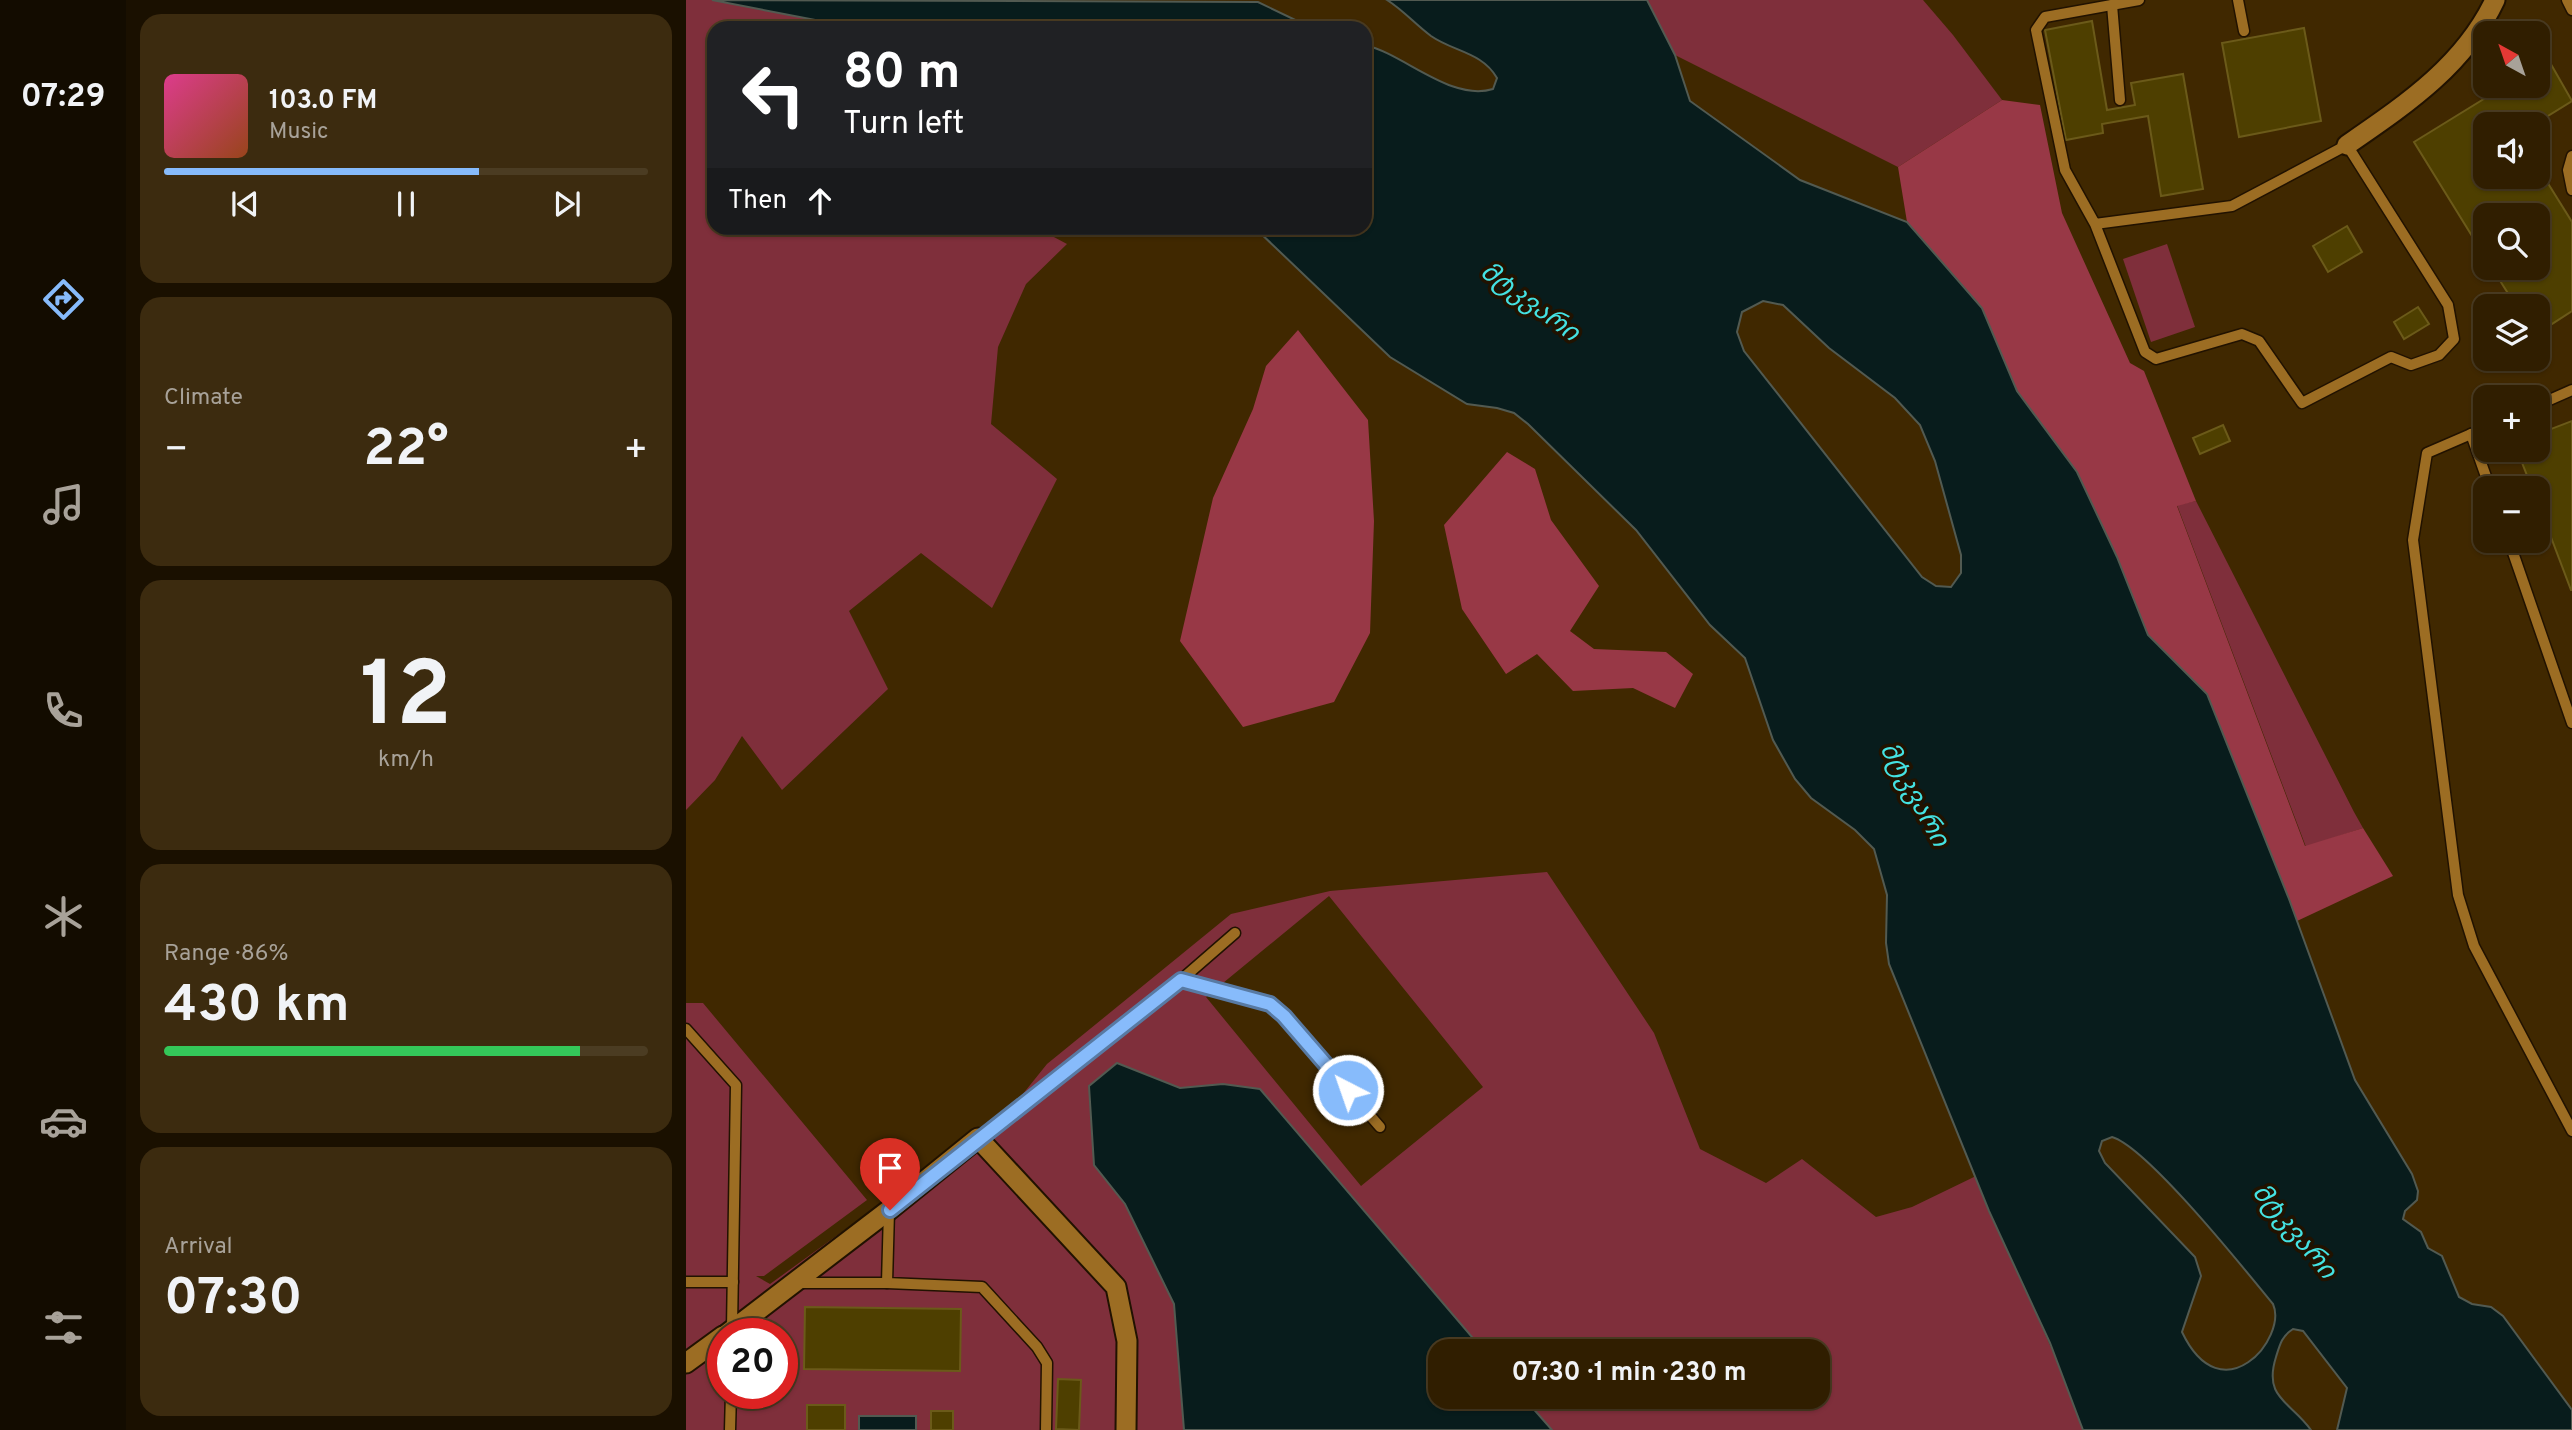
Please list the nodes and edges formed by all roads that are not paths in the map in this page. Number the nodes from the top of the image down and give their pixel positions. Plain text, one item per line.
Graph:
1 (2139, 0) edge
2 (2238, 0) edge
3 (2495, 0) edge
4 (2567, 0) edge
5 (2112, 5) junction
6 (2572, 10) edge
7 (2244, 31) dead end
8 (2120, 100) dead end
9 (2347, 145) junction
10 (2572, 156) edge
11 (2572, 190) edge
12 (2095, 224) junction
13 (2572, 390) edge
14 (2550, 400) edge
15 (2472, 434) joint
16 (2486, 476) edge
17 (2513, 553) edge
18 (2572, 723) edge
19 (1235, 933) dead end
20 (1181, 980) junction
21 (686, 1029) edge
22 (1380, 1127) dead end
23 (2572, 1130) edge
24 (978, 1138) junction
25 (890, 1210) junction
26 (686, 1282) edge
27 (733, 1282) junction
28 (792, 1283) junction
29 (887, 1283) junction
30 (729, 1318) edge
31 (747, 1318) edge
32 (707, 1348) edge
33 (687, 1362) edge
34 (731, 1409) edge
35 (730, 1430) edge
36 (1046, 1430) edge
37 (1126, 1430) edge

1 - 5 lane
2 - 7 lane
3 - 9 street
4 - 6 lane
5 - 8 lane
5 - 12 lane
9 - 12 lane
9 - 12 lane
10 - 11 lane
13 - 14 lane
15 - 16 lane
15 - 23 lane
17 - 18 lane
19 - 20 lane
20 - 22 lane
20 - 24 lane
21 - 27 lane
24 - 25 street
24 - 37 street
25 - 28 street
25 - 29 lane
26 - 27 lane
27 - 30 lane
28 - 29 lane
28 - 31 street
29 - 36 lane
32 - 33 street
34 - 35 lane

